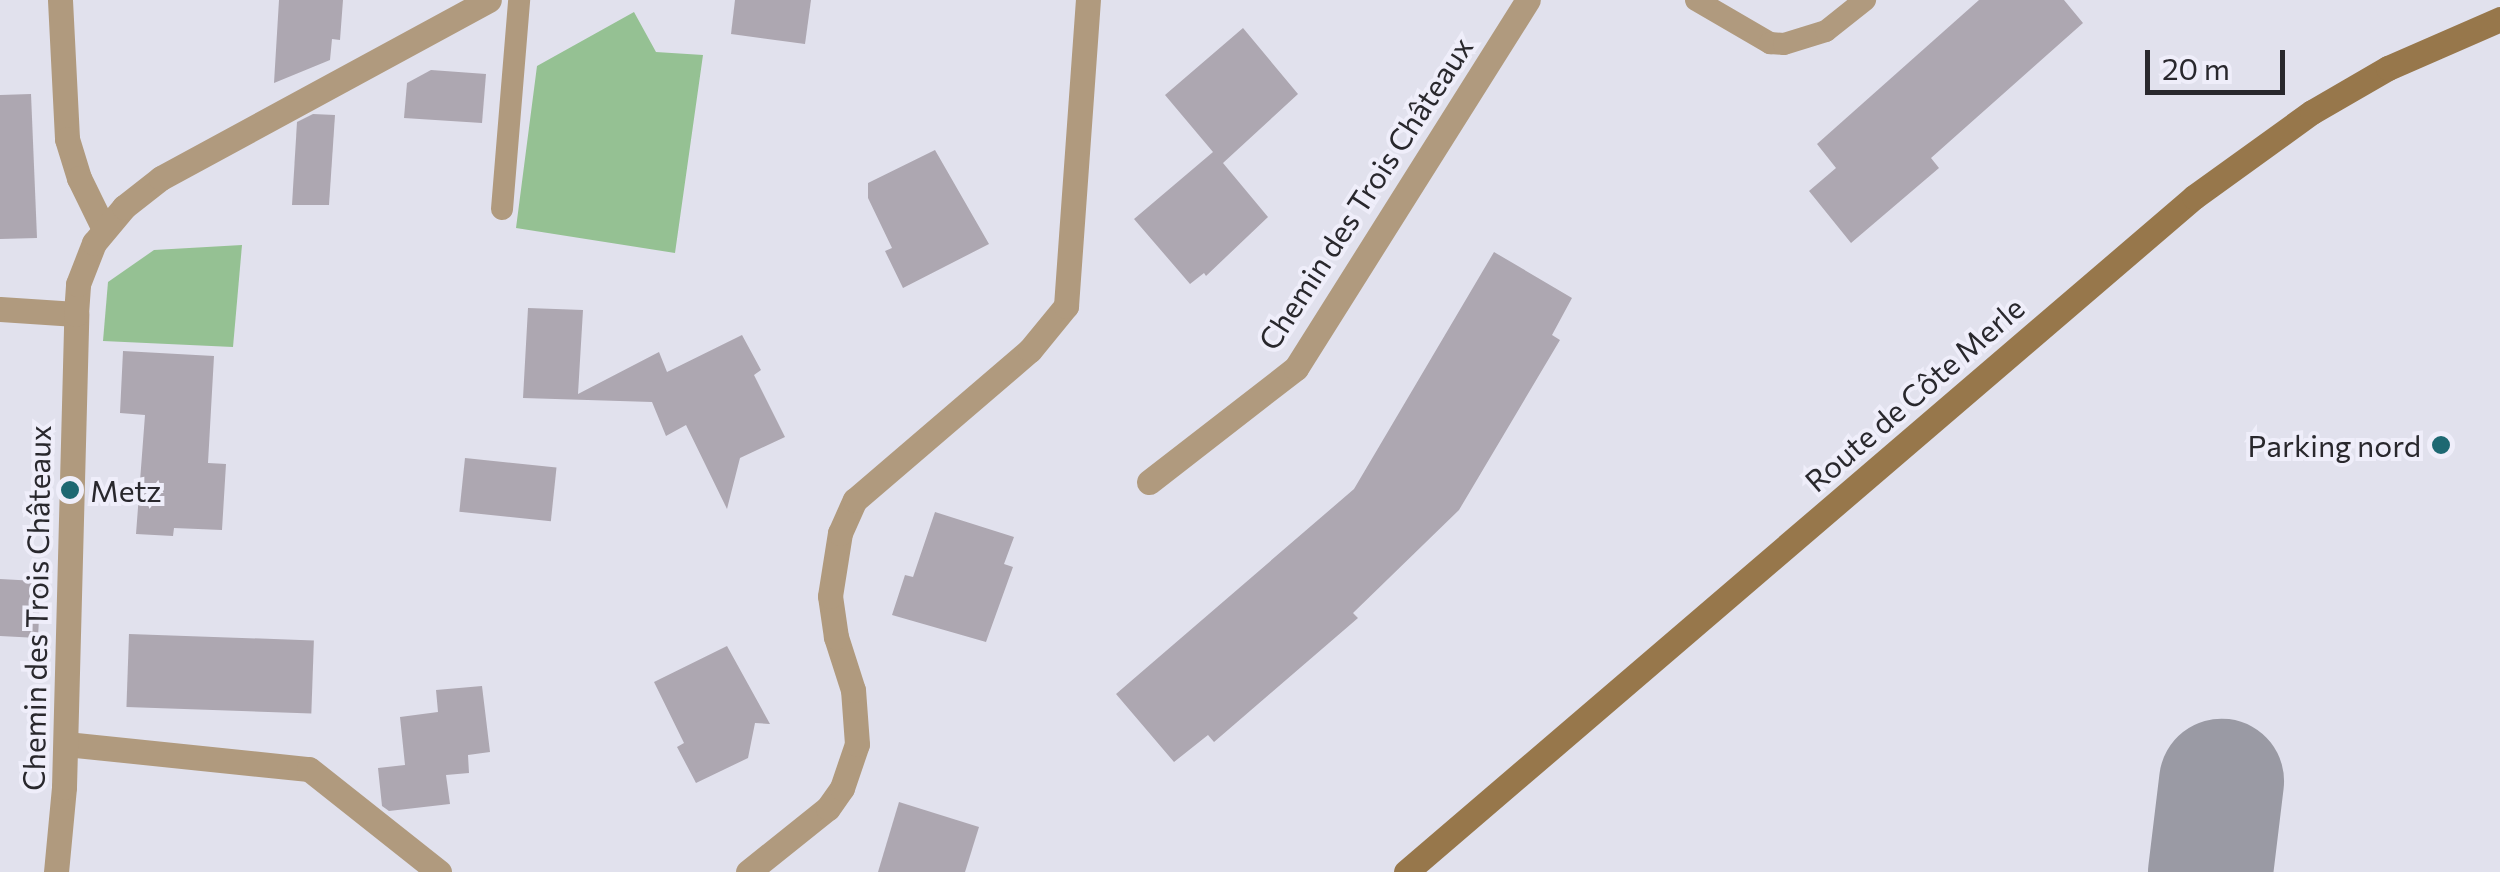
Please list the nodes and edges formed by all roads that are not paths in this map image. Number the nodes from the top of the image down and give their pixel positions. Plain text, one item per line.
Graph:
1 (60, 0) edge
2 (489, 0) edge
3 (519, 0) edge
4 (1088, 0) edge
5 (1528, 0) edge
6 (1696, 0) edge
7 (1865, 0) edge
8 (2500, 19) edge
9 (502, 209) dead end
10 (104, 228) junction
11 (0, 310) edge
12 (76, 314) junction
13 (1148, 482) dead end
14 (66, 744) junction
15 (56, 872) edge
16 (439, 872) edge
17 (748, 872) edge
18 (1406, 872) edge

1 - 10 street
2 - 10 street
3 - 9 lane
4 - 17 street
5 - 13 street, Chemin des Trois Châteaux
6 - 7 lane
8 - 18 main road, Route de Côte Merle
10 - 12 street, Chemin des Trois Châteaux
11 - 12 street
12 - 14 street, Chemin des Trois Châteaux
14 - 15 street, Chemin des Trois Châteaux
14 - 16 street

